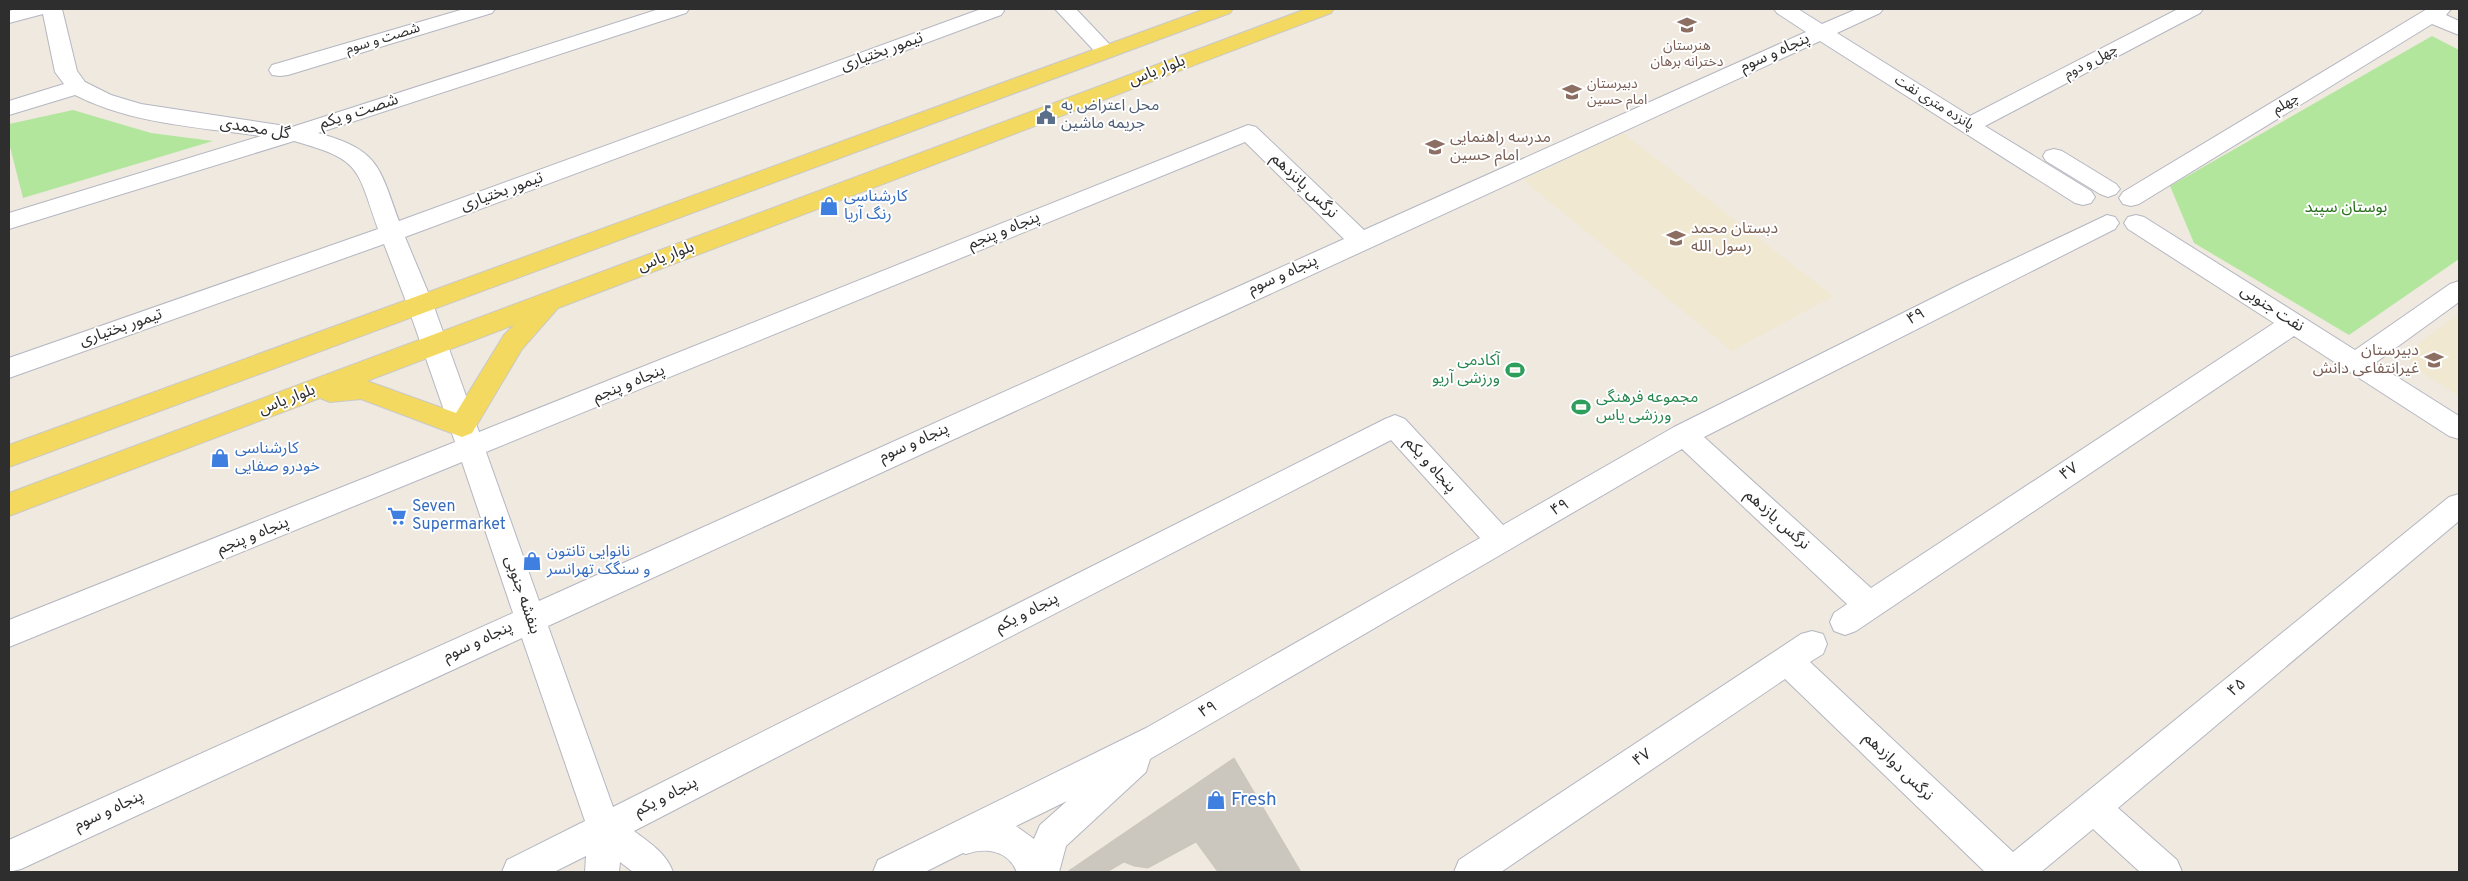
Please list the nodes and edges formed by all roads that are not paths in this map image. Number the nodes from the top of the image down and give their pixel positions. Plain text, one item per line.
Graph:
1 (39, 9) edge
2 (52, 9) edge
3 (485, 9) edge
4 (679, 9) edge
5 (1065, 9) edge
6 (1223, 9) edge
7 (1324, 9) edge
8 (1784, 9) edge
9 (1873, 9) edge
10 (2193, 9) edge
11 (994, 11) dead end
12 (2435, 12) edge
13 (9, 17) edge
14 (1827, 21) edge
15 (2459, 29) edge
16 (1106, 52) junction
17 (280, 70) dead end
18 (1132, 81) junction
19 (76, 87) junction
20 (9, 108) edge
21 (1979, 120) junction
22 (1248, 132) joint
23 (293, 134) junction
24 (2108, 189) junction
25 (2131, 198) junction
26 (2092, 210) junction
27 (9, 222) edge
28 (2136, 223) junction
29 (391, 233) junction
30 (1360, 241) junction
31 (2459, 290) edge
32 (553, 300) junction
33 (420, 304) junction
34 (2294, 323) junction
35 (434, 344) junction
36 (2356, 363) junction
37 (9, 368) edge
38 (299, 396) junction
39 (2459, 429) edge
40 (1684, 435) junction
41 (466, 437) junction
42 (9, 456) edge
43 (9, 505) edge
44 (2459, 505) edge
45 (1500, 542) junction
46 (1869, 605) junction
47 (530, 618) junction
48 (1845, 622) dead end
49 (9, 634) edge
50 (1800, 652) joint
51 (1157, 739) junction
52 (2093, 807) junction
53 (604, 828) junction
54 (951, 842) junction
55 (9, 857) edge
56 (519, 872) edge
57 (602, 872) edge
58 (656, 872) edge
59 (890, 872) edge
60 (924, 872) edge
61 (1034, 872) edge
62 (1042, 872) edge
63 (1471, 872) edge
64 (2009, 872) edge
65 (2015, 872) edge
66 (2165, 872) edge

1 - 13 street
2 - 19 street
3 - 17 street, شصت و سوم
4 - 23 street, شصت و یکم
5 - 16 street
6 - 16 main road
7 - 18 main road, بلوار یاس
8 - 14 street, پانزده متری نفت
9 - 14 street, پنجاه و سوم
10 - 21 street, چهل و دوم
11 - 29 street, تیمور بختیاری
12 - 15 street
12 - 25 street, چهلم
14 - 21 street, پانزده متری نفت
14 - 30 street, پنجاه و سوم
16 - 18 main road
16 - 33 main road
18 - 32 main road, بلوار یاس
19 - 20 street
19 - 23 street, گل محمدی
21 - 24 street, پانزده متری نفت
21 - 26 street, پانزده متری نفت
22 - 30 street, نرگس پانزدهم
22 - 41 street, پنجاه و پنجم
23 - 27 street, شصت و یکم
23 - 29 street, گل محمدی
24 - 25 street, پانزده متری نفت
24 - 26 street, ۴۹
25 - 28 street
26 - 28 street
26 - 40 street, ۴۹
28 - 34 street, نفت جنوبی
29 - 33 street, گل محمدی
29 - 37 street, تیمور بختیاری
30 - 47 street, پنجاه و سوم
31 - 36 street
32 - 35 main road, بلوار یاس
32 - 41 main road
33 - 35 street, بنفشه جنوبی
33 - 42 main road
34 - 36 street, نفت جنوبی
34 - 46 street, ۴۷
35 - 38 main road, بلوار یاس
35 - 41 street, بنفشه جنوبی
36 - 39 street, نفت جنوبی
38 - 41 main road
38 - 43 main road, بلوار یاس
40 - 45 street, ۴۹
40 - 46 street, نرگس یازدهم
41 - 47 street, بنفشه جنوبی
41 - 49 street, پنجاه و پنجم
44 - 52 street, ۴۵
45 - 51 street, ۴۹
45 - 53 street, پنجاه و یکم
46 - 48 street, ۴۷
47 - 53 street, بنفشه جنوبی
47 - 55 street, پنجاه و سوم
50 - 63 street, ۴۷
50 - 64 street, نرگس دوازدهم
51 - 54 street
51 - 62 street
52 - 65 street, ۴۵
52 - 66 street
53 - 56 street, پنجاه و یکم
53 - 57 street, بنفشه جنوبی
53 - 58 street
54 - 59 street
54 - 60 street
54 - 61 street

